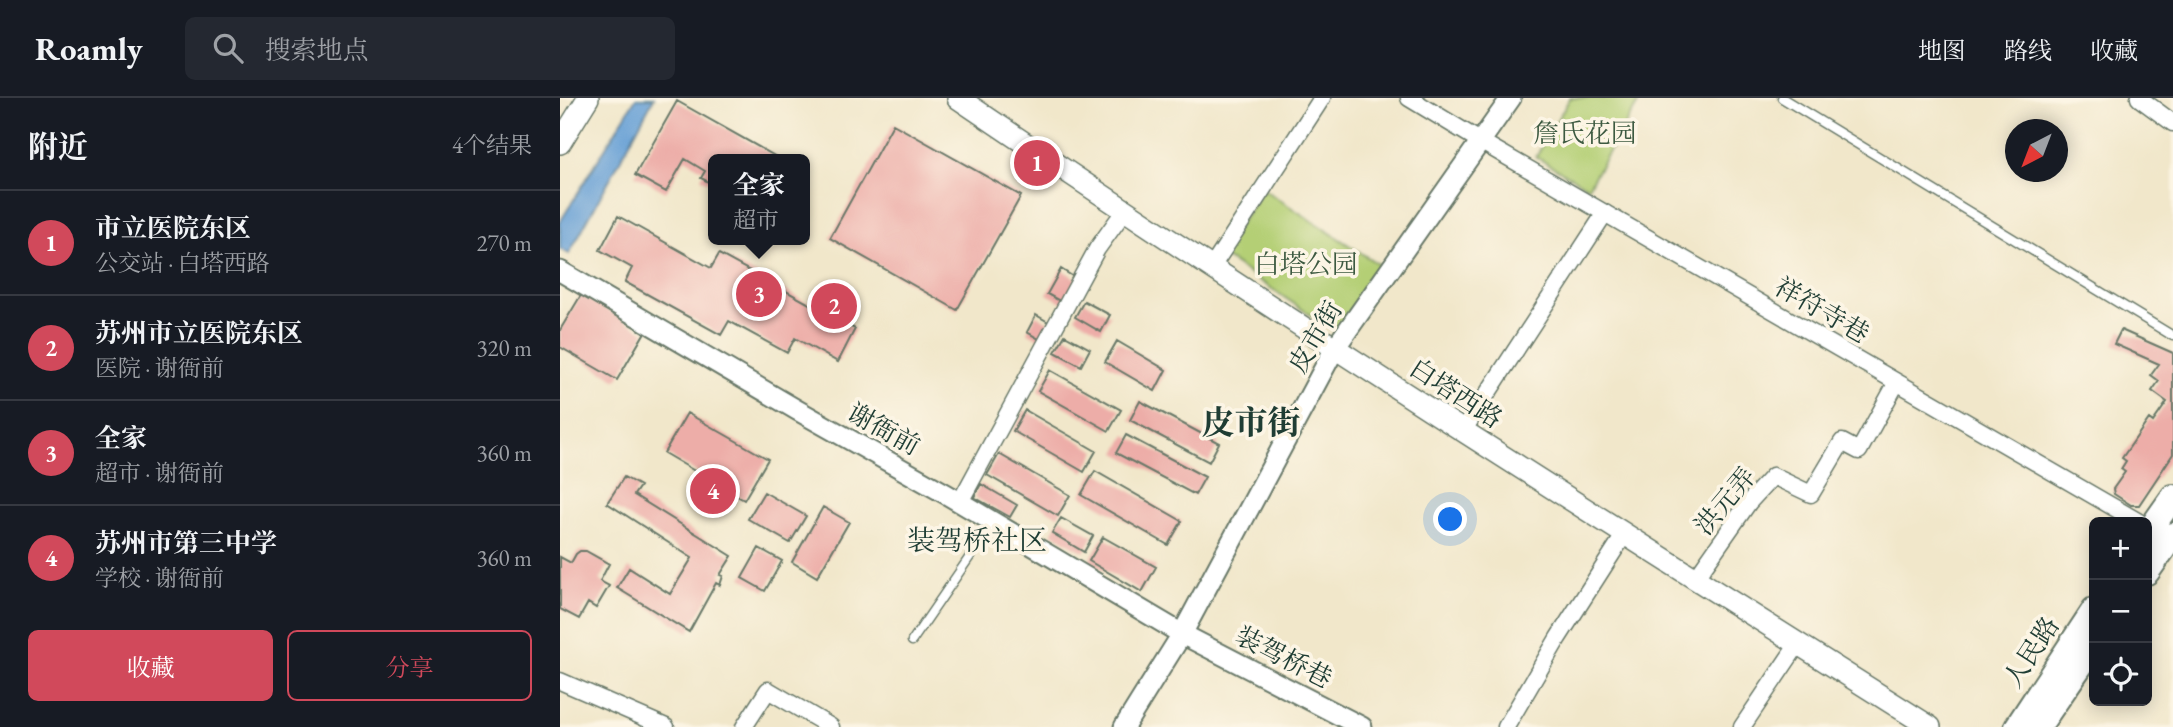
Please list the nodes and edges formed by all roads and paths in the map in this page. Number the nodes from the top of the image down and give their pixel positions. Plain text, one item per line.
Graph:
1 (588, 98) edge
2 (1322, 98) edge
3 (1409, 98) edge
4 (1511, 98) edge
5 (1782, 98) edge
6 (2139, 98) edge
7 (964, 100) edge
8 (2173, 123) edge
9 (1480, 141) junction
10 (560, 142) edge
11 (1125, 210) junction
12 (1605, 213) junction
13 (1212, 267) junction
14 (562, 272) edge
15 (2173, 336) edge
16 (1335, 348) junction
17 (1897, 382) junction
18 (1463, 431) junction
19 (2173, 498) edge
20 (960, 502) junction
21 (993, 523) junction
22 (2157, 533) edge
23 (1624, 535) junction
24 (2152, 552) edge
25 (1695, 579) junction
26 (2089, 618) edge
27 (1182, 634) junction
28 (912, 641) dead end
29 (1798, 644) junction
30 (2089, 653) edge
31 (560, 681) edge
32 (666, 727) edge
33 (744, 727) edge
34 (831, 727) edge
35 (1124, 727) edge
36 (1362, 727) edge
37 (1506, 727) edge
38 (1742, 727) edge
39 (1930, 727) edge
40 (2017, 727) edge
41 (2038, 727) edge

1 - 10 main road
2 - 13 street
3 - 9 street, 祥符寺巷
4 - 9 street, 皮市街
5 - 15 lane
6 - 8 street
7 - 11 main road, 白塔西路
9 - 12 street, 祥符寺巷
9 - 16 street, 皮市街
11 - 13 main road, 白塔西路
11 - 20 street
12 - 17 street, 祥符寺巷
12 - 18 street
13 - 16 main road, 白塔西路
14 - 20 street, 谢衙前
16 - 18 main road, 白塔西路
16 - 27 street, 皮市街
17 - 22 street, 祥符寺巷
17 - 25 street, 洪元弄
18 - 23 main road, 白塔西路
19 - 22 main road
20 - 21 street, 谢衙前
21 - 27 street, 谢衙前
21 - 28 lane
22 - 24 main road
23 - 25 main road, 白塔西路
23 - 37 street
25 - 29 main road, 白塔西路
26 - 40 main road, 人民路
27 - 35 street, 皮市街
27 - 36 street, 装驾桥巷
29 - 38 street
29 - 39 main road, 白塔西路
30 - 41 main road, 人民路
31 - 32 street
33 - 34 street

